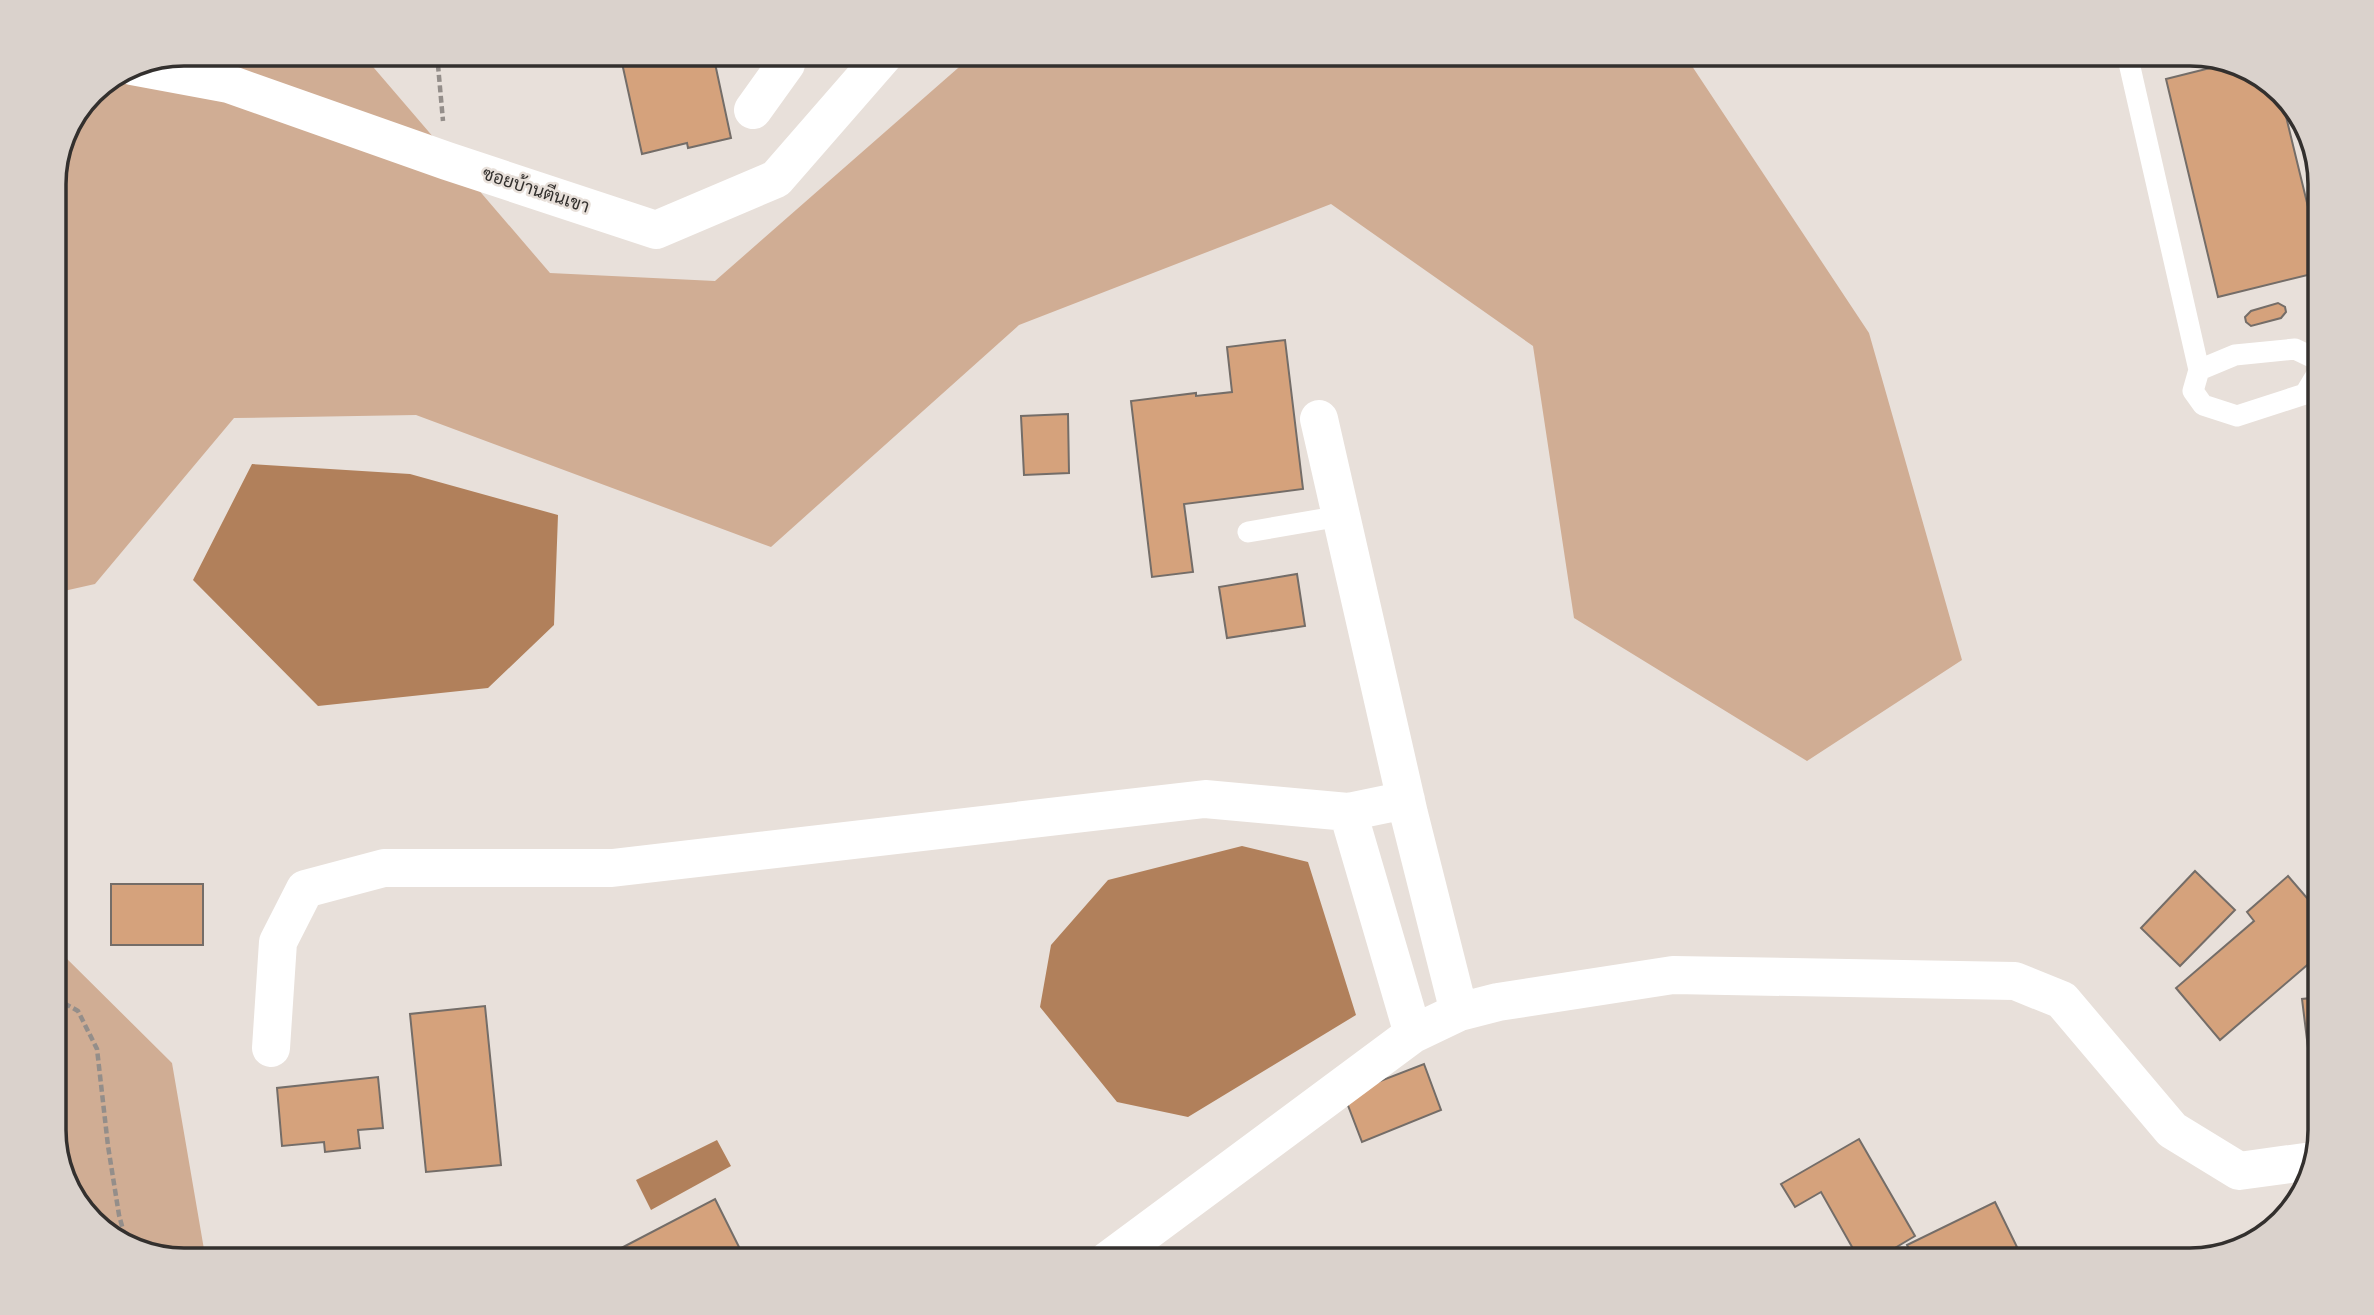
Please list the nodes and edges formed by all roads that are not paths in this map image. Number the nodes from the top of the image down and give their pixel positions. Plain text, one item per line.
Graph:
1 (785, 66) edge
2 (870, 66) edge
3 (2130, 66) edge
4 (156, 70) edge
5 (753, 110) dead end
6 (2307, 355) edge
7 (2199, 370) junction
8 (2307, 390) edge
9 (1320, 419) dead end
10 (1341, 516) junction
11 (1248, 532) dead end
12 (1406, 800) junction
13 (1348, 812) junction
14 (1458, 1012) junction
15 (1413, 1034) junction
16 (271, 1048) dead end
17 (2303, 1162) edge
18 (1123, 1249) edge

1 - 5 street
2 - 4 street, ซอยบ้านตีนเขา
3 - 7 lane
6 - 7 lane
7 - 8 lane
9 - 10 street
10 - 11 lane
10 - 12 street
12 - 13 street
12 - 14 street
13 - 15 street
13 - 16 street
14 - 15 street
14 - 17 street
15 - 18 street

